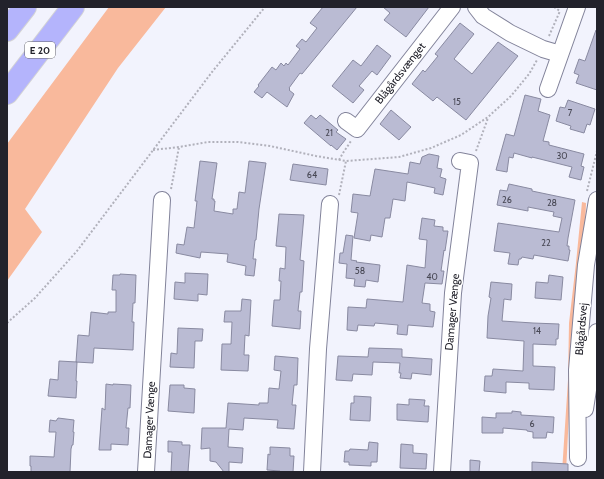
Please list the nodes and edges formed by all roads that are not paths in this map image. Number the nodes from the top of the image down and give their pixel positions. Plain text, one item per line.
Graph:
1 (25, 7) edge
2 (73, 7) edge
3 (452, 7) edge
4 (476, 7) edge
5 (577, 7) edge
6 (7, 30) edge
7 (560, 54) junction
8 (548, 89) dead end
9 (7, 93) edge
10 (351, 125) road end
11 (465, 162) road end
12 (591, 199) edge
13 (162, 200) road end
14 (330, 204) road end
15 (597, 332) edge
16 (578, 465) edge
17 (146, 472) edge
18 (312, 472) edge
19 (442, 472) edge

1 - 6 highway
2 - 9 highway, E 20
3 - 10 street, Blågårdsvænget
4 - 7 street
5 - 7 street
7 - 8 street
11 - 19 street, Damager Vænge
12 - 16 street, Blågårdsvej
13 - 17 street, Damager Vænge
14 - 18 street
15 - 16 street, Blågårdsvej

